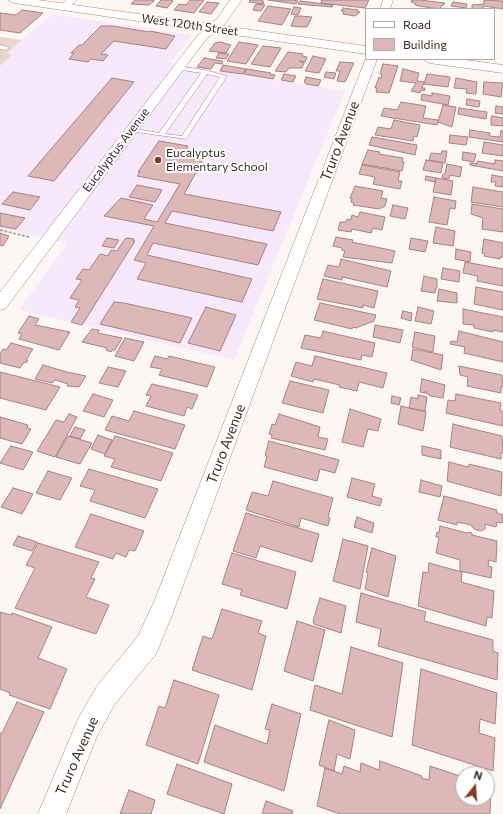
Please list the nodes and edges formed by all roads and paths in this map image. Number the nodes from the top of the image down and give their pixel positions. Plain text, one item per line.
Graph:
1 (14, 0) edge
2 (236, 0) edge
3 (68, 4) edge
4 (212, 29) junction
5 (365, 50) edge
6 (371, 60) edge
7 (436, 60) edge
8 (178, 68) junction
9 (503, 69) edge
10 (205, 72) junction
11 (131, 130) junction
12 (161, 135) junction
13 (0, 230) edge
14 (34, 238) dead end
15 (0, 304) edge
16 (52, 814) edge

1 - 3 main road, West 120th Street
2 - 4 main road, Eucalyptus Avenue
3 - 4 main road, West 120th Street
4 - 5 main road, West 120th Street
4 - 8 street, Eucalyptus Avenue
6 - 16 street, Truro Avenue
7 - 9 main road
8 - 10 lane
8 - 11 street, Eucalyptus Avenue
10 - 12 lane
10 - 12 lane
11 - 12 lane
11 - 15 street, Eucalyptus Avenue
13 - 14 path

